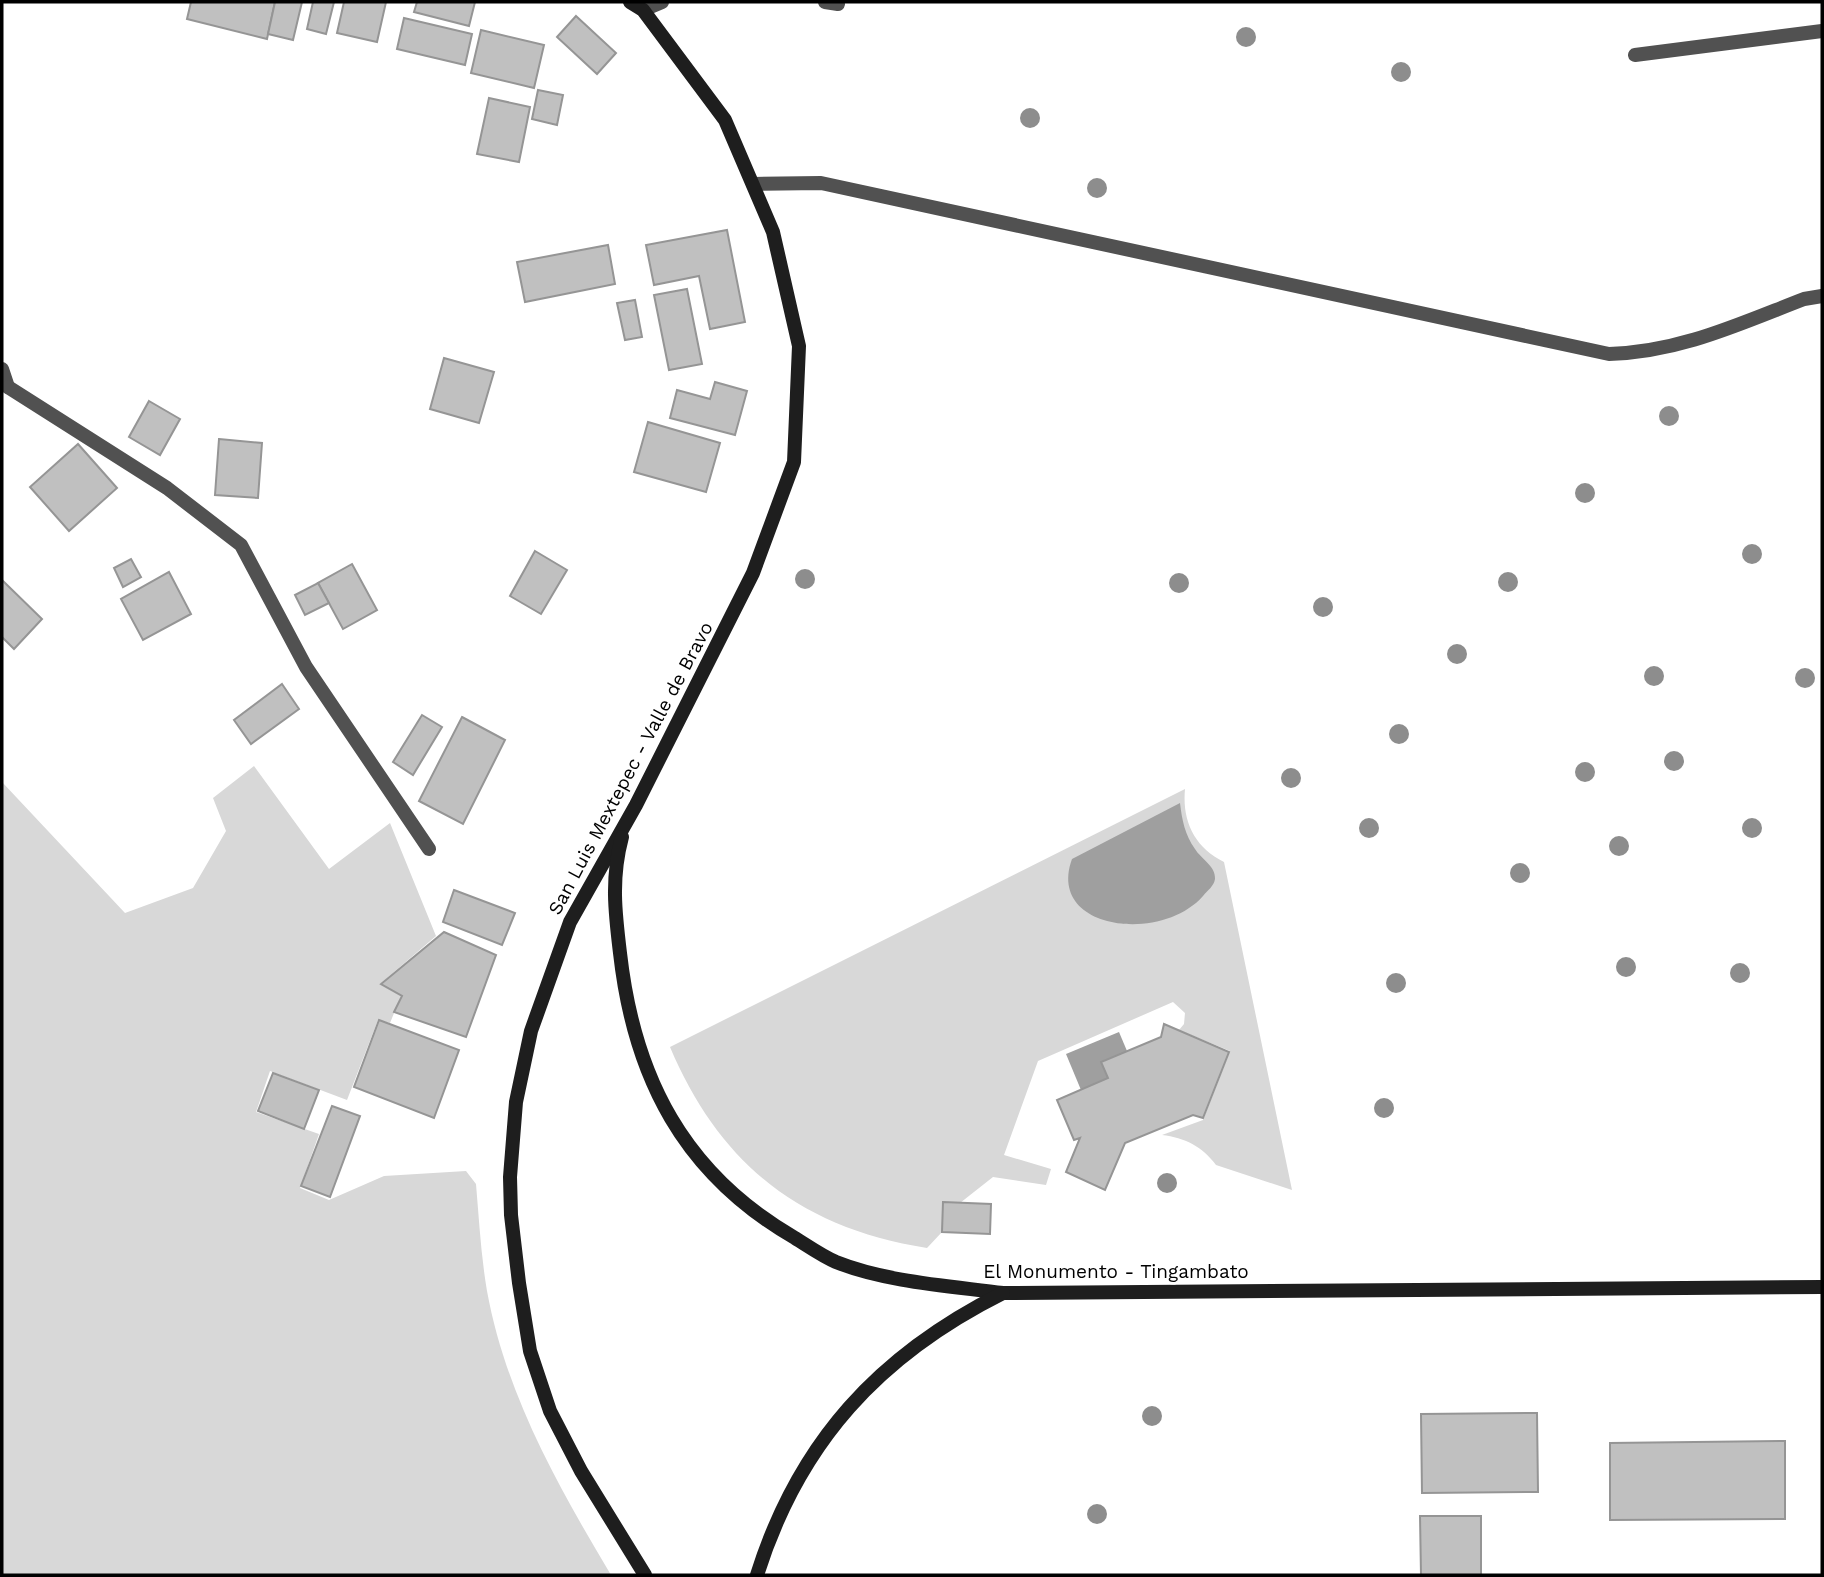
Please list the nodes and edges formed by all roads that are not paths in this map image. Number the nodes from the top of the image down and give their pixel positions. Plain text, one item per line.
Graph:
1 (662, 2) edge
2 (636, 6) edge
3 (1822, 31) edge
4 (1635, 55) dead end
5 (752, 184) junction
6 (1822, 296) edge
7 (2, 369) edge
8 (5, 388) edge
9 (636, 805) junction
10 (429, 849) dead end
11 (1822, 1287) edge
12 (1003, 1293) junction
13 (645, 1575) edge
14 (758, 1575) edge

1 - 2 street
2 - 5 main road, San Luis Mextepec - Valle de Bravo
3 - 4 street
5 - 6 street
5 - 9 main road, San Luis Mextepec - Valle de Bravo
7 - 8 street
8 - 10 street
9 - 12 main road, El Monumento - Tingambato
9 - 13 main road, San Luis Mextepec - Valle de Bravo
11 - 12 main road, El Monumento - Tingambato
12 - 14 main road

